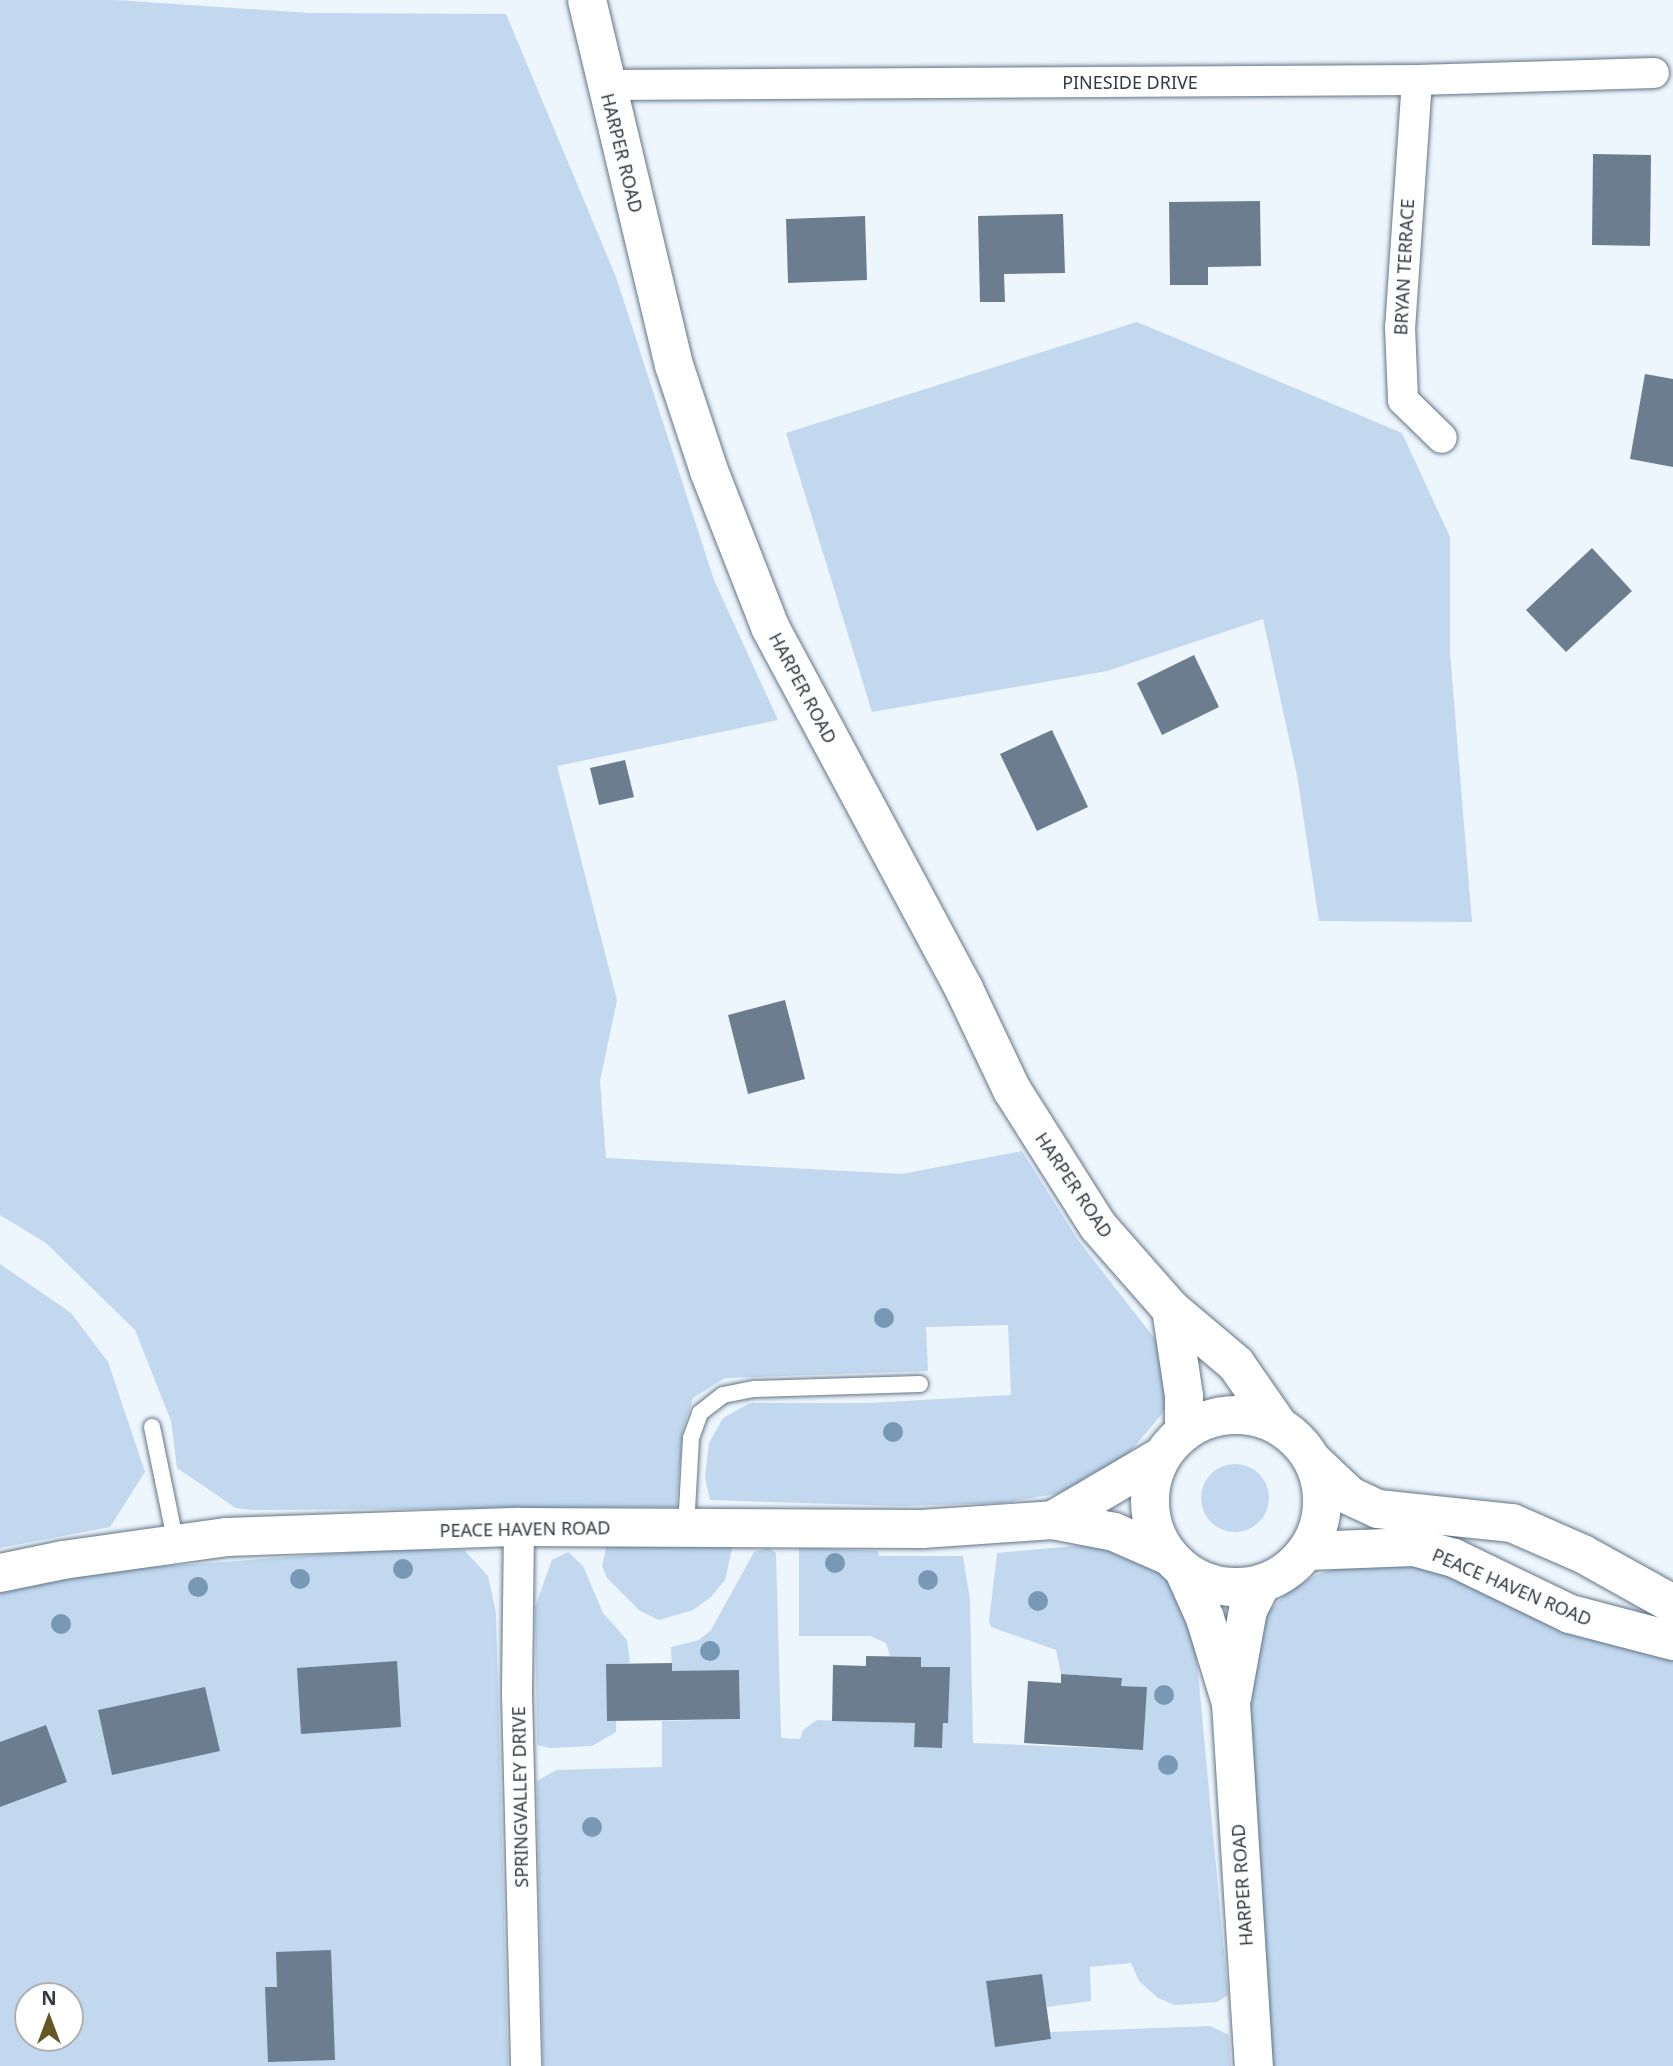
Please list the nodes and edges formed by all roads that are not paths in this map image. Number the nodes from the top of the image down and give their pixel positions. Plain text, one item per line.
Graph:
1 (587, 0) edge
2 (1654, 73) dead end
3 (1417, 80) junction
4 (606, 85) junction
5 (1442, 438) dead end
6 (1171, 1309) junction
7 (920, 1384) dead end
8 (1279, 1426) junction
9 (152, 1427) dead end
10 (1173, 1444) junction
11 (1312, 1460) junction
12 (1053, 1520) junction
13 (519, 1527) junction
14 (686, 1528) junction
15 (176, 1544) junction
16 (1307, 1551) junction
17 (1176, 1563) junction
18 (0, 1573) edge
19 (1261, 1584) junction
20 (1673, 1604) edge
21 (1673, 1641) edge
22 (1231, 1703) junction
23 (526, 2066) edge
24 (1254, 2066) edge

1 - 4 main road, HARPER ROAD
2 - 3 street, PINESIDE DRIVE
3 - 4 street, PINESIDE DRIVE
3 - 5 street, BRYAN TERRACE
4 - 6 main road, HARPER ROAD
6 - 8 main road, HARPER ROAD
6 - 10 main road
7 - 14 lane
8 - 10 main road
8 - 11 main road
9 - 15 lane
10 - 12 main road, PEACE HAVEN ROAD
10 - 17 main road
11 - 16 main road
11 - 20 main road
12 - 14 main road, PEACE HAVEN ROAD
12 - 17 main road, PEACE HAVEN ROAD
13 - 14 main road, PEACE HAVEN ROAD
13 - 15 main road, PEACE HAVEN ROAD
13 - 23 street, SPRINGVALLEY DRIVE
15 - 18 main road, PEACE HAVEN ROAD
16 - 19 main road
16 - 21 main road, PEACE HAVEN ROAD
17 - 19 main road
17 - 22 main road, HARPER ROAD
19 - 22 main road, HARPER ROAD
22 - 24 main road, HARPER ROAD

